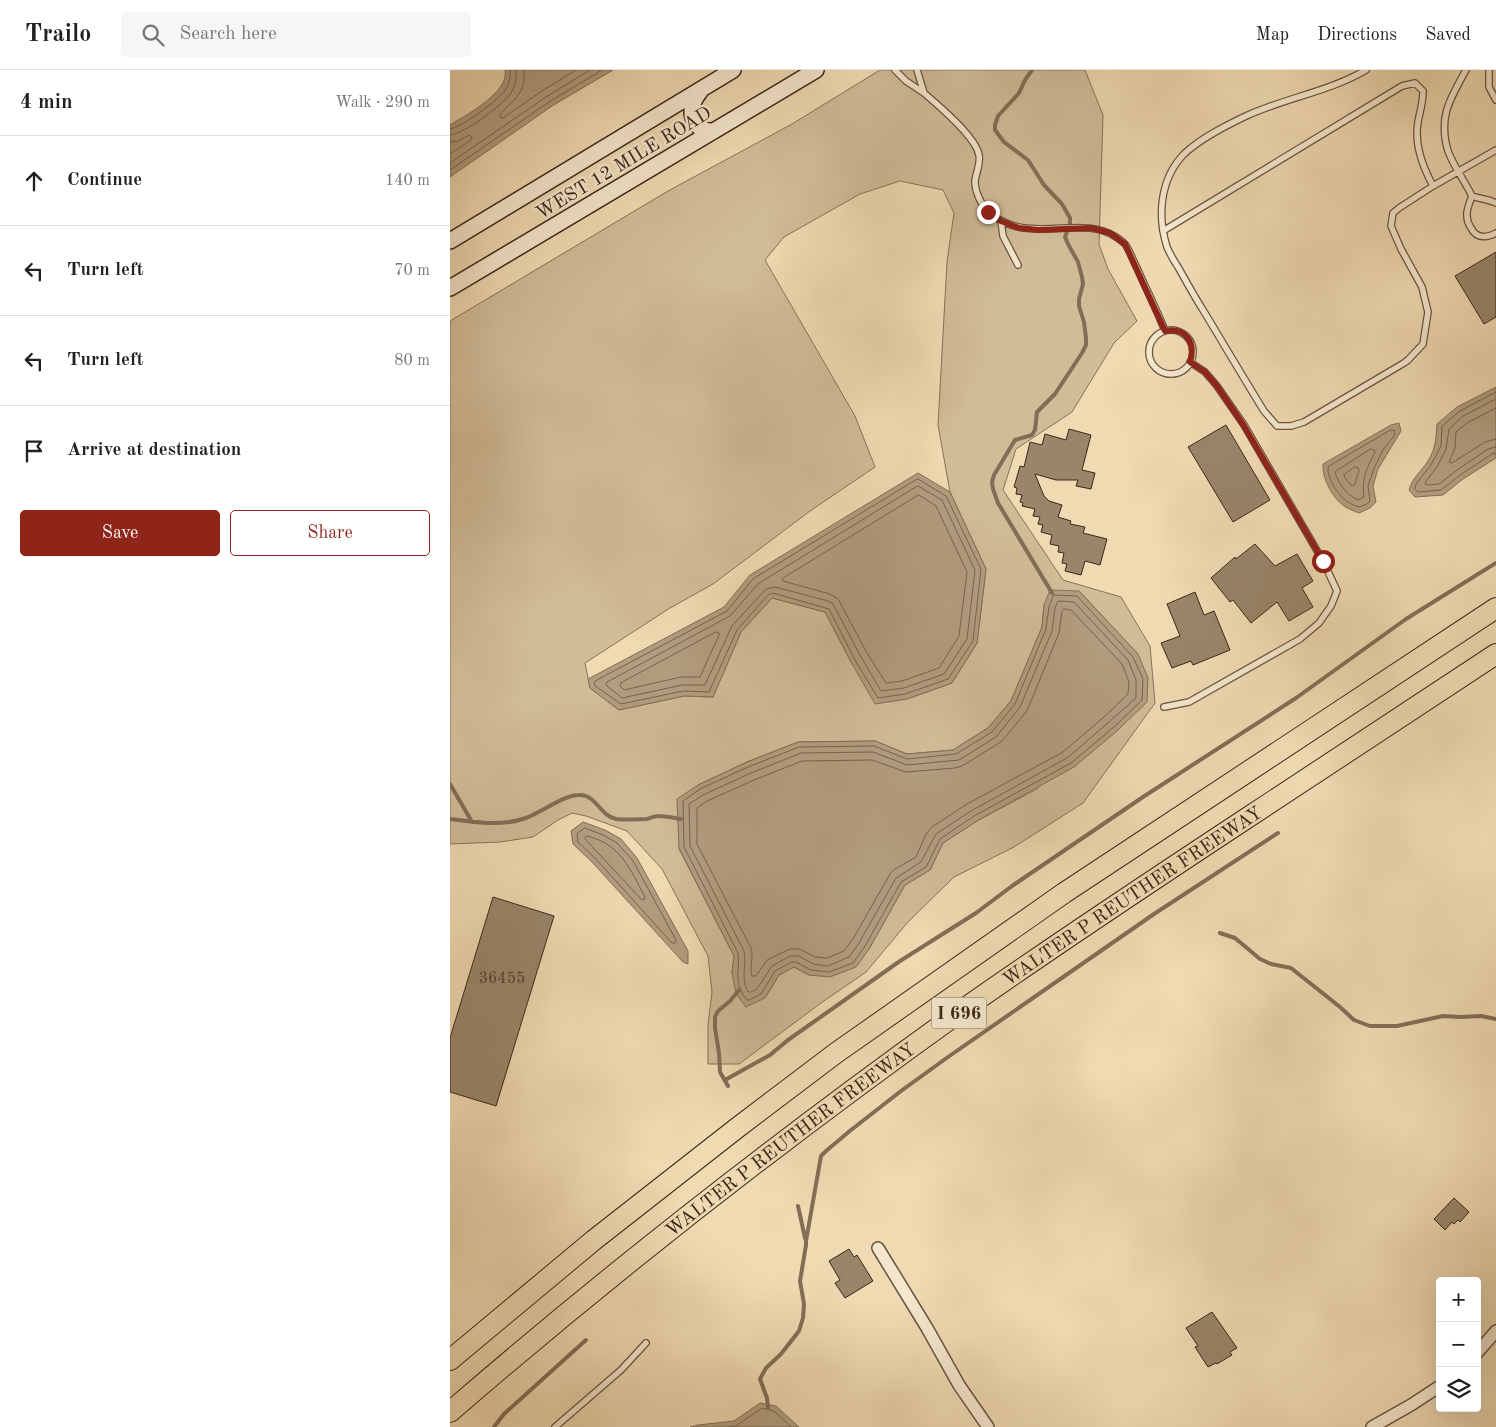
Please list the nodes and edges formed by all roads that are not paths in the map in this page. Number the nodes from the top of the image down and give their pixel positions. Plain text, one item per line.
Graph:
1 (733, 70) edge
2 (816, 70) edge
3 (895, 70) edge
4 (917, 70) edge
5 (1366, 70) edge
6 (1466, 70) edge
7 (1489, 70) edge
8 (702, 89) junction
9 (924, 93) junction
10 (1496, 100) edge
11 (714, 131) junction
12 (1496, 150) edge
13 (1459, 171) junction
14 (1433, 186) junction
15 (1472, 196) junction
16 (1496, 203) edge
17 (1001, 221) junction
18 (1164, 231) junction
19 (1496, 233) edge
20 (450, 241) edge
21 (1018, 265) dead end
22 (450, 288) edge
23 (1165, 331) junction
24 (1190, 362) junction
25 (1496, 608) edge
26 (1496, 654) edge
27 (1164, 706) dead end
28 (878, 1248) dead end
29 (1496, 1331) edge
30 (646, 1343) dead end
31 (1481, 1348) edge
32 (450, 1360) edge
33 (1436, 1389) edge
34 (450, 1412) edge
35 (555, 1427) edge
36 (988, 1427) edge
37 (1372, 1427) edge

1 - 8 main road, WEST 12 MILE ROAD
2 - 11 main road, WEST 12 MILE ROAD
3 - 9 lane
4 - 9 lane
5 - 18 lane
6 - 13 lane
7 - 10 lane
8 - 11 main road
8 - 20 main road, WEST 12 MILE ROAD
9 - 17 lane
11 - 22 main road, WEST 12 MILE ROAD
12 - 13 lane
13 - 14 lane
13 - 15 lane
14 - 18 lane
14 - 18 lane
15 - 16 lane
15 - 19 lane
17 - 21 lane
17 - 23 lane
23 - 24 lane
23 - 24 lane
24 - 27 lane
25 - 32 highway, WALTER P REUTHER FREEWAY / I 696
26 - 34 highway, WALTER P REUTHER FREEWAY / I 696
28 - 36 street
29 - 31 street
30 - 35 lane
33 - 37 street

